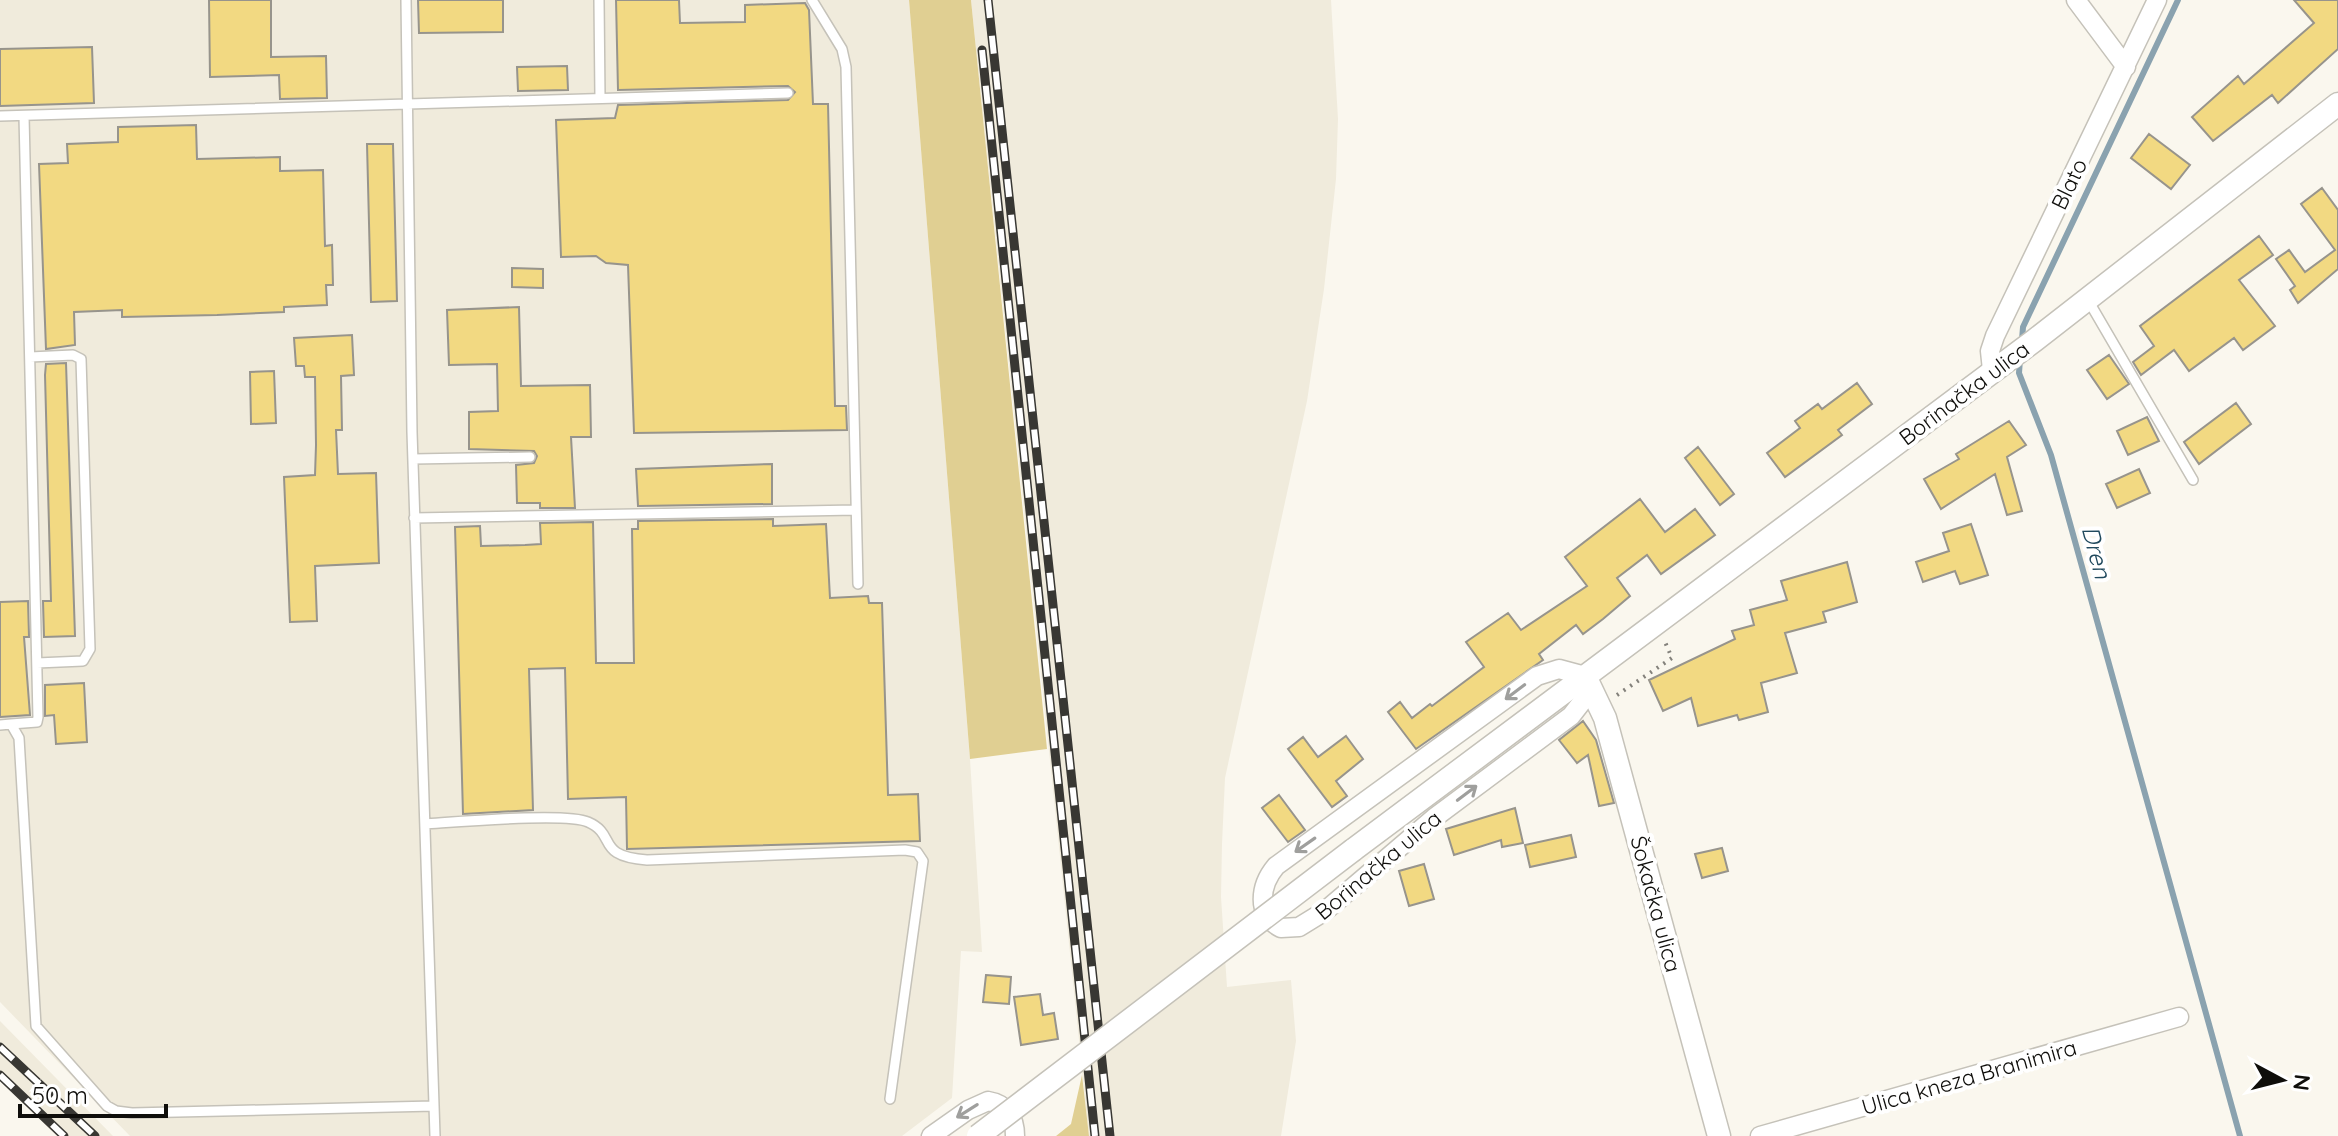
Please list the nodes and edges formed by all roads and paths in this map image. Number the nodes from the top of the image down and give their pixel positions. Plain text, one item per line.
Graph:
1 (406, 0) edge
2 (599, 0) edge
3 (812, 0) edge
4 (2076, 0) edge
5 (2157, 0) edge
6 (2126, 67) junction
7 (788, 93) dead end
8 (600, 98) junction
9 (409, 103) junction
10 (2338, 104) edge
11 (0, 116) edge
12 (24, 116) junction
13 (2088, 300) junction
14 (30, 357) junction
15 (1998, 366) junction
16 (530, 457) dead end
17 (413, 459) junction
18 (2193, 480) dead end
19 (856, 510) junction
20 (414, 518) junction
21 (858, 584) dead end
22 (37, 663) junction
23 (1589, 682) junction
24 (11, 724) junction
25 (0, 725) edge
26 (425, 824) junction
27 (2179, 1017) dead end
28 (890, 1099) dead end
29 (434, 1106) junction
30 (435, 1136) edge
31 (931, 1136) edge
32 (978, 1136) edge
33 (1015, 1136) edge
34 (1719, 1136) edge
35 (1760, 1136) edge

1 - 9 lane
2 - 8 lane
3 - 19 lane
4 - 6 street
5 - 6 street, Blato
6 - 15 street, Blato
7 - 8 lane
8 - 9 lane
9 - 12 lane
9 - 17 lane
10 - 13 street, Borinačka ulica
11 - 12 lane
12 - 14 lane
13 - 15 street, Borinačka ulica
13 - 18 lane
14 - 22 lane
14 - 22 lane
15 - 23 street, Borinačka ulica
16 - 17 lane
17 - 20 lane
19 - 20 lane
19 - 21 lane
20 - 26 lane
22 - 24 lane
23 -> 23 street, Borinačka ulica
23 - 32 street, Borinačka ulica, bridge
23 - 34 street, Šokačka ulica
24 - 25 lane
24 - 29 lane
26 - 28 lane
26 - 29 lane
27 - 35 street, Ulica kneza Branimira
29 - 30 lane
33 -> 31 street

